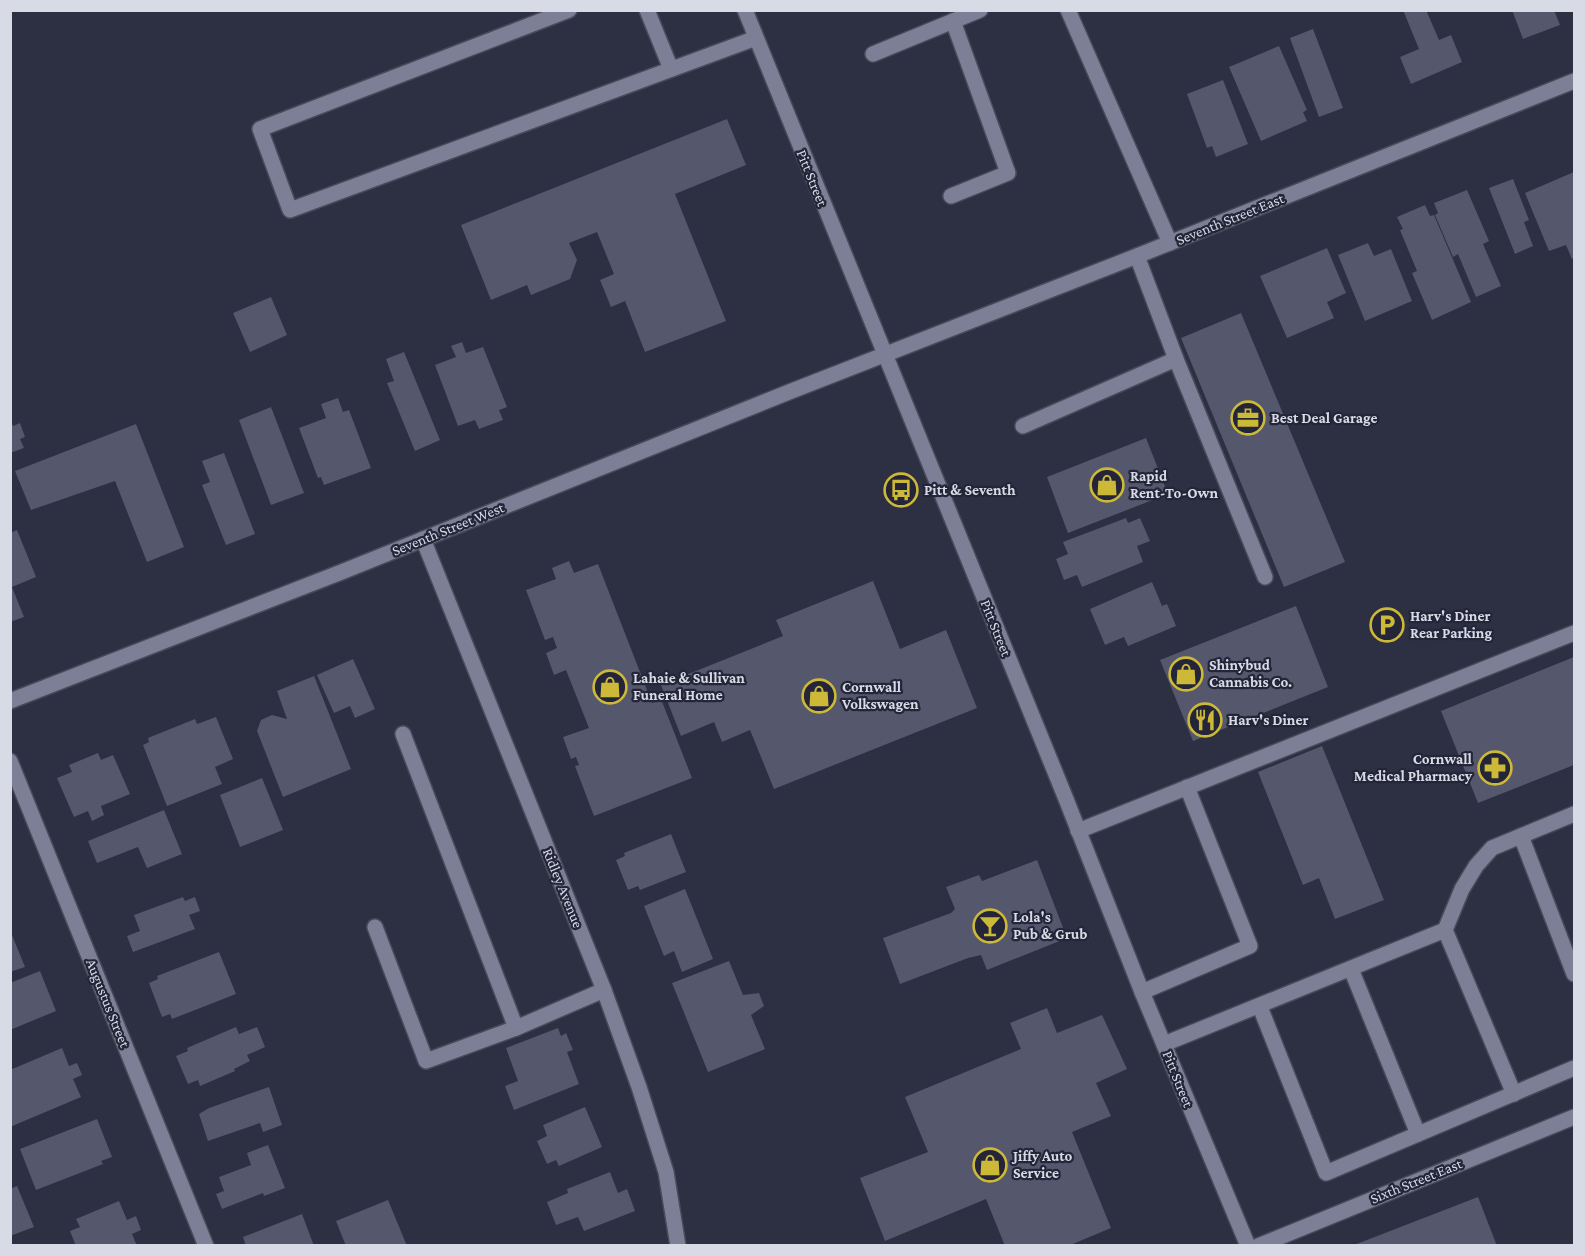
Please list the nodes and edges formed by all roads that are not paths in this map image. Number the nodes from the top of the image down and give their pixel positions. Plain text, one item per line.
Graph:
1 (569, 10) edge
2 (647, 10) edge
3 (745, 10) edge
4 (980, 10) edge
5 (1068, 10) edge
6 (953, 21) junction
7 (756, 38) junction
8 (873, 54) dead end
9 (671, 69) junction
10 (1575, 81) edge
11 (951, 196) dead end
12 (1170, 243) junction
13 (1137, 256) junction
14 (884, 354) junction
15 (1176, 359) junction
16 (1023, 426) dead end
17 (423, 539) junction
18 (1265, 577) dead end
19 (1575, 633) edge
20 (10, 701) edge
21 (403, 734) dead end
22 (10, 761) edge
23 (1187, 787) junction
24 (1575, 814) edge
25 (1078, 831) junction
26 (1521, 836) junction
27 (375, 927) dead end
28 (1445, 930) junction
29 (1351, 969) junction
30 (1575, 974) edge
31 (604, 990) junction
32 (1142, 992) junction
33 (1260, 1007) junction
34 (516, 1028) junction
35 (1164, 1044) junction
36 (1575, 1068) edge
37 (1514, 1094) junction
38 (1575, 1117) edge
39 (1418, 1134) junction
40 (206, 1245) edge
41 (678, 1245) edge
42 (1248, 1245) edge
43 (1258, 1245) edge

1 - 9 street
2 - 9 street
3 - 7 street, Pitt Street
4 - 6 street
5 - 12 street
6 - 8 street
6 - 11 street
7 - 9 street
7 - 14 street, Pitt Street
10 - 12 street, Seventh Street East
12 - 13 street, Seventh Street East
13 - 14 street, Seventh Street East
13 - 15 street
14 - 17 street, Seventh Street West
14 - 25 street, Pitt Street
15 - 16 street
15 - 18 street
17 - 20 street, Seventh Street West
17 - 31 street, Ridley Avenue
19 - 23 street
21 - 34 street
22 - 40 street, Augustus Street
23 - 25 street
23 - 32 street
24 - 26 street
25 - 32 street, Pitt Street
26 - 28 street
26 - 30 street
27 - 34 street
28 - 29 street
28 - 37 street
29 - 33 street
29 - 39 street
31 - 34 street
31 - 41 street, Ridley Avenue
32 - 35 street, Pitt Street
33 - 35 street
33 - 39 street
35 - 42 street, Pitt Street
36 - 37 street
37 - 39 street
38 - 43 street, Sixth Street East

